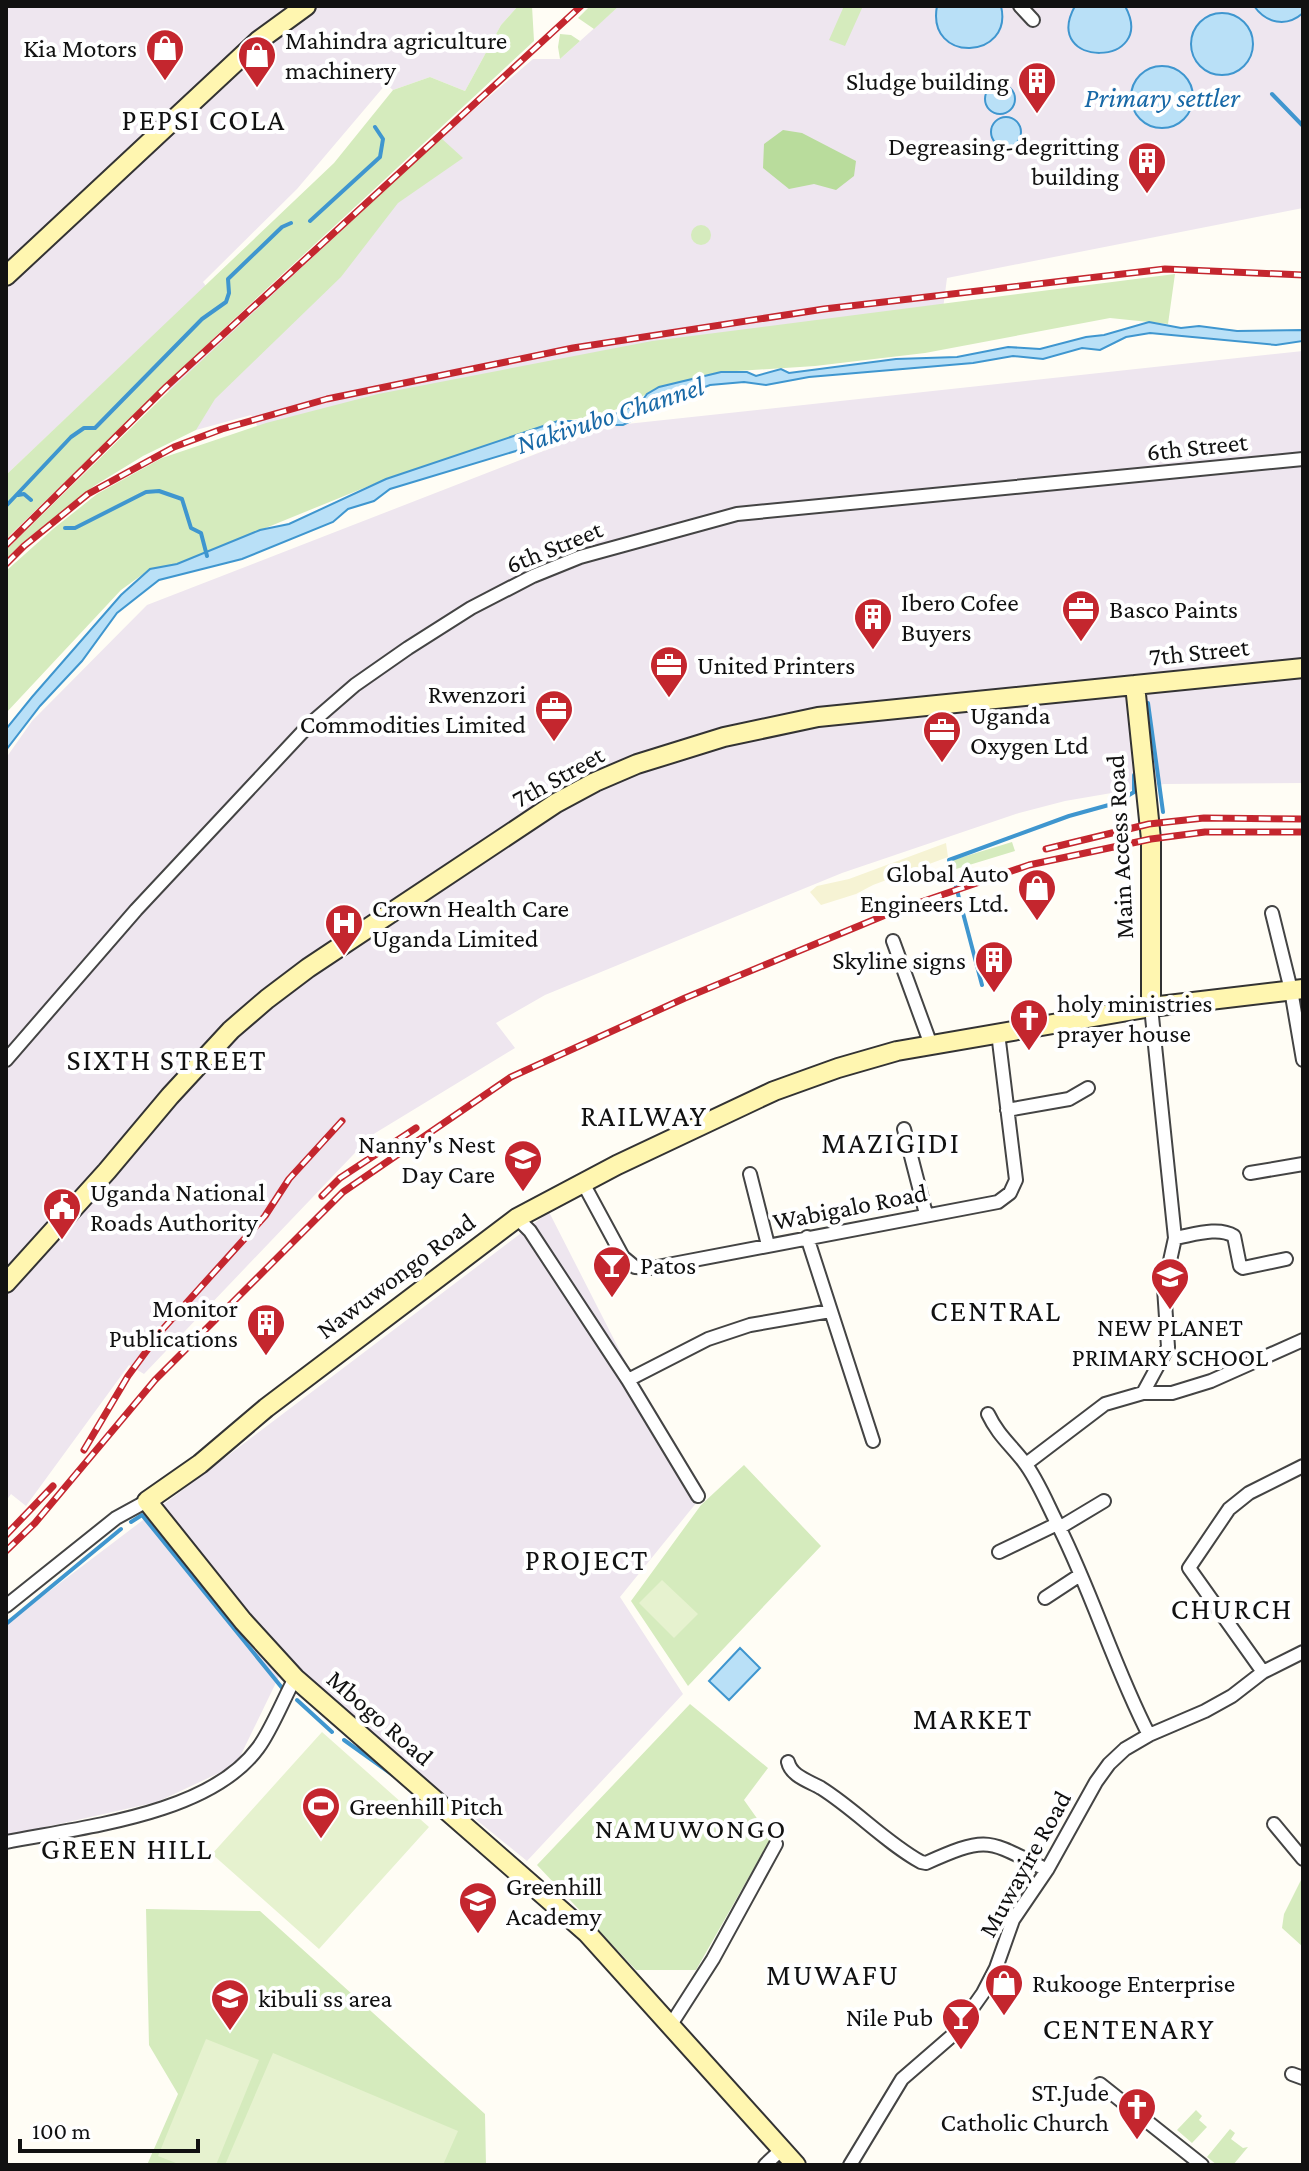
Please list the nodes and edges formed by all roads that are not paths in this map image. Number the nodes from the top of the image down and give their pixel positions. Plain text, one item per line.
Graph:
1 (1020, 6) edge
2 (303, 7) edge
3 (1033, 20) dead end
4 (6, 276) edge
5 (1303, 459) edge
6 (1303, 668) edge
7 (1135, 685) junction
8 (1272, 913) dead end
9 (893, 941) dead end
10 (1297, 989) edge
11 (1151, 1007) junction
12 (998, 1033) junction
13 (1302, 1044) edge
14 (931, 1045) junction
15 (6, 1060) edge
16 (1303, 1060) edge
17 (1088, 1088) dead end
18 (1007, 1110) junction
19 (904, 1129) dead end
20 (1303, 1164) edge
21 (1250, 1173) dead end
22 (750, 1174) dead end
23 (583, 1183) junction
24 (926, 1214) junction
25 (517, 1218) junction
26 (807, 1237) junction
27 (1175, 1238) junction
28 (768, 1245) junction
29 (1286, 1259) dead end
30 (6, 1283) edge
31 (830, 1311) junction
32 (1303, 1340) edge
33 (628, 1380) junction
34 (1143, 1393) junction
35 (988, 1414) dead end
36 (873, 1441) dead end
37 (1026, 1464) junction
38 (1303, 1466) edge
39 (698, 1496) dead end
40 (147, 1501) junction
41 (1104, 1501) dead end
42 (1058, 1526) junction
43 (999, 1552) dead end
44 (1080, 1575) junction
45 (1045, 1598) dead end
46 (6, 1606) edge
47 (1303, 1652) edge
48 (1263, 1672) junction
49 (295, 1678) junction
50 (1149, 1735) junction
51 (788, 1762) dead end
52 (1274, 1824) dead end
53 (6, 1842) edge
54 (776, 1844) dead end
55 (1301, 1855) edge
56 (1047, 1870) junction
57 (670, 2026) junction
58 (1100, 2084) dead end
59 (782, 2149) junction
60 (765, 2165) edge
61 (796, 2165) edge
62 (850, 2165) edge
63 (1202, 2165) edge

1 - 3 street
2 - 4 street
5 - 15 street, 6th Street
6 - 7 street, 7th Street
7 - 11 street, Main Access Road
7 - 30 street, 7th Street
8 - 10 street
9 - 14 street
10 - 11 street, Nawuwongo Road
10 - 13 street
11 - 12 street, Nawuwongo Road
11 - 27 street
12 - 14 street, Nawuwongo Road
12 - 18 street, Wabigalo Road
13 - 16 street
14 - 23 street, Nawuwongo Road
17 - 18 street
18 - 24 street, Wabigalo Road
19 - 24 street
20 - 21 street
22 - 28 street
23 - 25 street, Nawuwongo Road
23 - 28 street, Wabigalo Road
24 - 26 street, Wabigalo Road
25 - 33 street
25 - 40 street, Nawuwongo Road
26 - 28 street, Wabigalo Road
26 - 31 street
27 - 29 street
27 - 34 street
31 - 33 street
31 - 36 street
32 - 34 street
33 - 39 street
34 - 37 street
35 - 37 street
37 - 42 street
38 - 48 street
40 - 46 street
40 - 49 street, Mbogo Road
41 - 42 street
42 - 43 street
42 - 44 street
44 - 45 street
44 - 50 street
47 - 48 street, Muwayire Road
48 - 50 street, Muwayire Road
49 - 53 street
49 - 57 street, Mbogo Road
50 - 56 street, Muwayire Road
51 - 56 street
52 - 55 street
54 - 57 street
56 - 62 street, Muwayire Road
57 - 59 street, Mbogo Road
58 - 63 street
59 - 60 street
59 - 61 street, Mbogo Road

